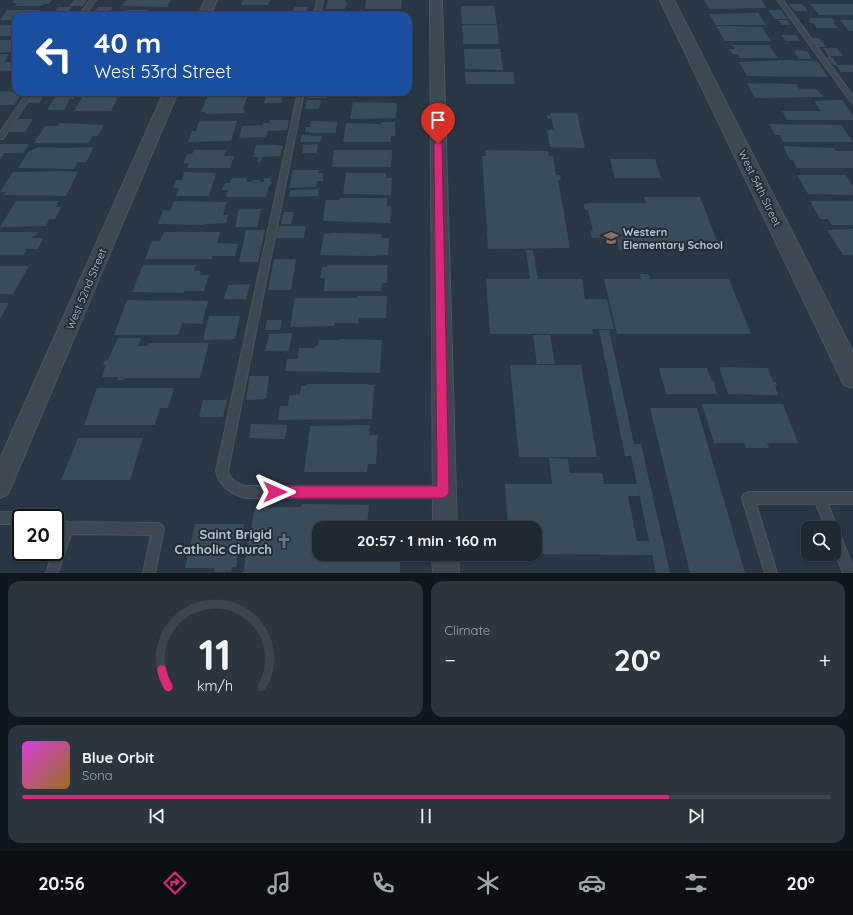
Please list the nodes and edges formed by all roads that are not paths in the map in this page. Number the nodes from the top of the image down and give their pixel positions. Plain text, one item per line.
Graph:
1 (93, 0) edge
2 (211, 0) edge
3 (320, 0) edge
4 (436, 0) edge
5 (667, 0) edge
6 (780, 0) edge
7 (85, 12) edge
8 (206, 12) edge
9 (318, 12) edge
10 (28, 96) edge
11 (169, 96) edge
12 (300, 96) edge
13 (853, 101) edge
14 (0, 137) edge
15 (853, 377) edge
16 (0, 486) edge
17 (443, 492) junction
18 (853, 498) edge
19 (820, 499) junction
20 (0, 518) edge
21 (12, 518) edge
22 (444, 521) edge
23 (829, 521) edge
24 (64, 527) edge
25 (67, 528) junction
26 (841, 552) edge
27 (445, 561) edge
28 (52, 573) edge
29 (149, 573) edge
30 (446, 573) edge
31 (771, 573) edge
32 (849, 573) edge

1 - 7 lane
2 - 8 street
3 - 9 lane
4 - 17 street
5 - 15 street, West 54th Street
6 - 13 lane
10 - 14 lane
11 - 16 street, West 52nd Street
12 - 17 lane
17 - 22 street
18 - 19 lane
19 - 23 lane
19 - 31 lane
20 - 21 lane
24 - 25 lane
25 - 28 lane
25 - 29 lane
26 - 32 lane
27 - 30 street

